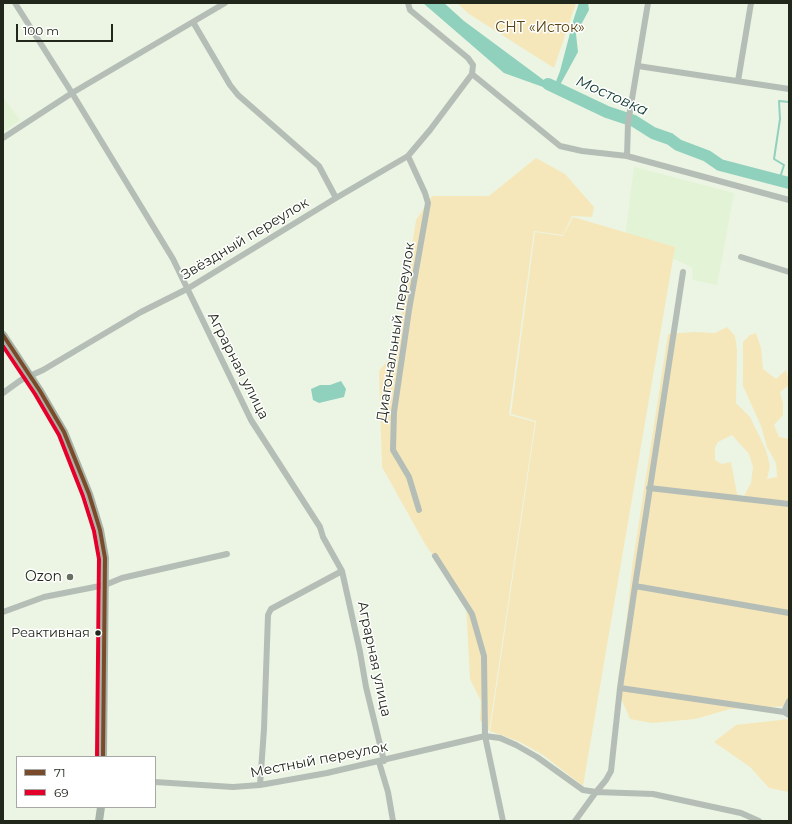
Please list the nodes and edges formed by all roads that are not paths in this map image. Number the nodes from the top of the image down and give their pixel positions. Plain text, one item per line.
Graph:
1 (15, 3) edge
2 (225, 3) edge
3 (408, 3) edge
4 (648, 3) edge
5 (751, 3) edge
6 (193, 22) junction
7 (638, 66) junction
8 (472, 74) junction
9 (738, 81) junction
10 (789, 89) edge
11 (72, 93) junction
12 (3, 138) edge
13 (408, 156) junction
14 (627, 156) junction
15 (336, 198) junction
16 (789, 200) edge
17 (741, 257) dead end
18 (683, 272) dead end
19 (789, 272) edge
20 (186, 289) junction
21 (3, 335) edge
22 (31, 375) junction
23 (3, 392) edge
24 (649, 488) junction
25 (789, 504) edge
26 (419, 510) dead end
27 (227, 554) dead end
28 (435, 556) dead end
29 (342, 571) junction
30 (105, 585) junction
31 (635, 586) junction
32 (3, 612) edge
33 (789, 613) edge
34 (620, 688) junction
35 (789, 701) edge
36 (787, 713) edge
37 (485, 736) junction
38 (104, 756) edge
39 (382, 761) junction
40 (156, 782) edge
41 (260, 784) junction
42 (596, 792) junction
43 (101, 808) edge
44 (99, 821) edge
45 (393, 821) edge
46 (503, 821) edge
47 (575, 821) edge
48 (759, 821) edge

1 - 11 street, Аграрная улица
2 - 6 street
3 - 8 street
4 - 7 street
5 - 9 street
6 - 11 street
6 - 15 street
7 - 9 street
7 - 14 street
8 - 13 street, Звёздный переулок
8 - 14 street
9 - 10 street
11 - 12 street
11 - 20 street, Аграрная улица
13 - 15 street, Звёздный переулок
13 - 26 street, Диагональный переулок
14 - 16 street
15 - 20 street, Звёздный переулок
17 - 19 street
18 - 24 street
20 - 22 street, Звёздный переулок
20 - 29 street, Аграрная улица
21 - 22 main road
22 - 23 street, Звёздный переулок
22 - 30 main road
24 - 25 street
24 - 31 street
27 - 30 street
28 - 37 street
29 - 39 street, Аграрная улица
29 - 41 street
30 - 32 street
30 - 38 main road
31 - 33 street
31 - 34 street
34 - 36 street
34 - 42 street
35 - 36 street
37 - 39 street, Местный переулок
37 - 42 street
37 - 46 street
39 - 41 street, Местный переулок
39 - 45 street, Аграрная улица
40 - 41 street, Местный переулок
42 - 47 street
42 - 48 street
43 - 44 main road

